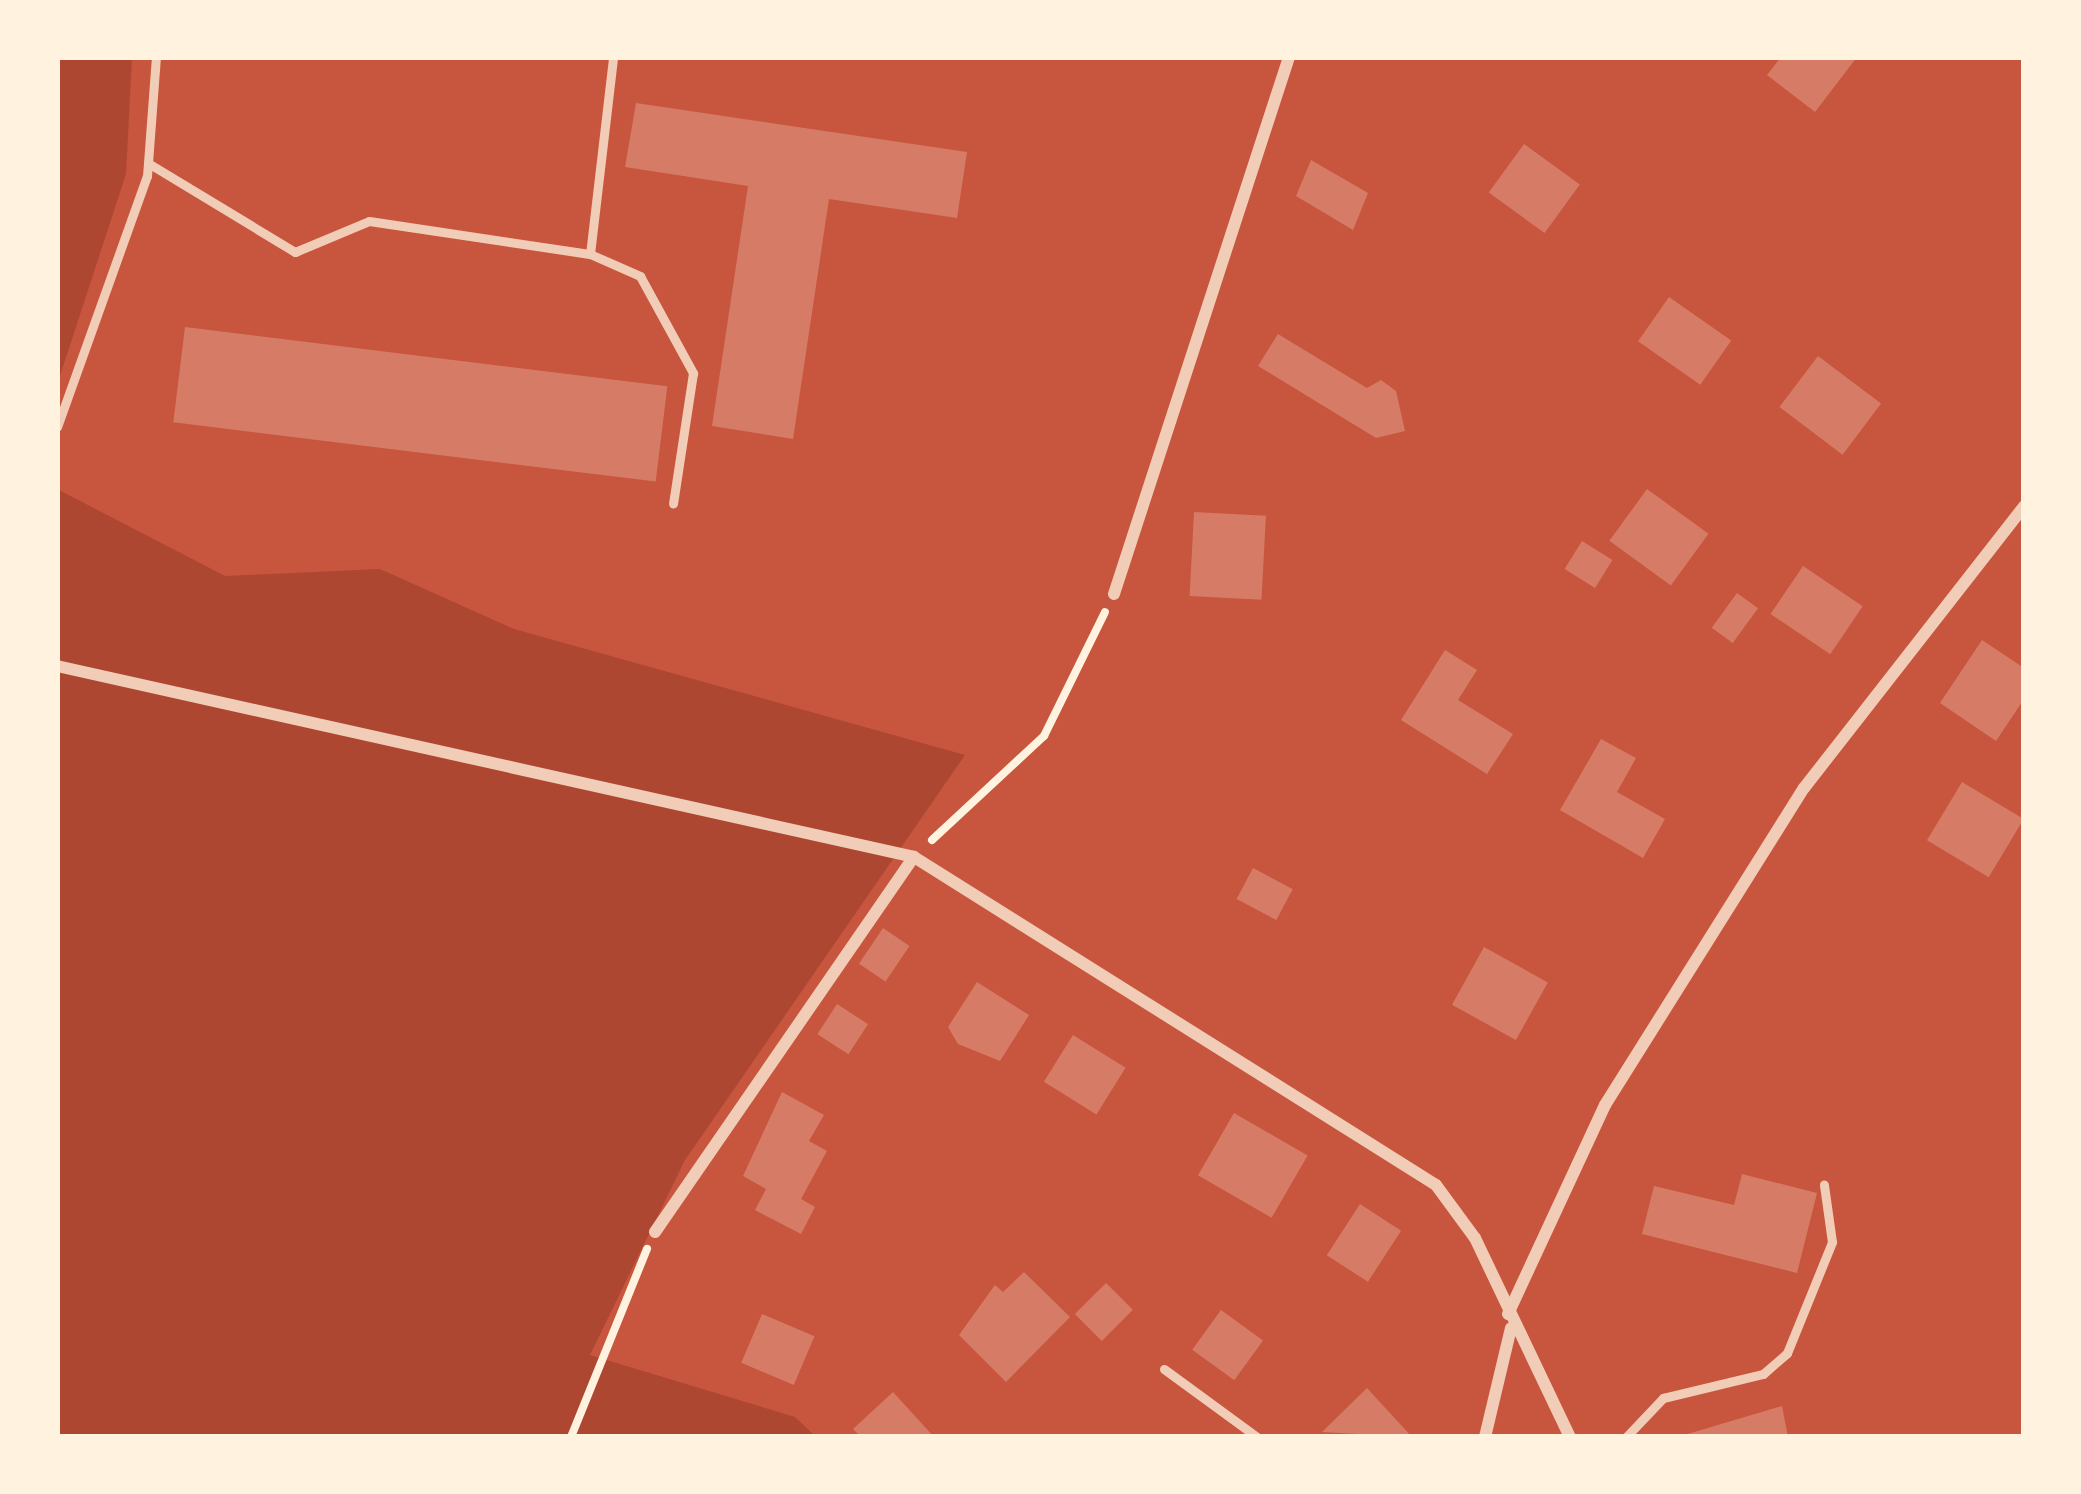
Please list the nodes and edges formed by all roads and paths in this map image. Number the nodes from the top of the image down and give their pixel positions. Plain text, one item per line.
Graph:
1 (156, 57) edge
2 (613, 57) edge
3 (1288, 57) edge
4 (148, 163) junction
5 (590, 254) junction
6 (57, 427) edge
7 (674, 503) dead end
8 (2024, 506) edge
9 (1114, 594) joint
10 (57, 665) edge
11 (914, 857) junction
12 (1825, 1185) dead end
13 (655, 1232) joint
14 (1509, 1321) junction
15 (1164, 1369) dead end
16 (572, 1437) edge
17 (1257, 1437) edge
18 (1485, 1437) edge
19 (1570, 1437) edge
20 (1626, 1437) edge

1 - 4 lane
2 - 5 lane
3 - 9 street
4 - 5 lane
4 - 6 lane
5 - 7 lane
8 - 14 street
9 - 11 path
10 - 11 street
11 - 13 street
11 - 14 street
12 - 20 lane
13 - 16 path
14 - 18 street
14 - 19 street
15 - 17 lane

